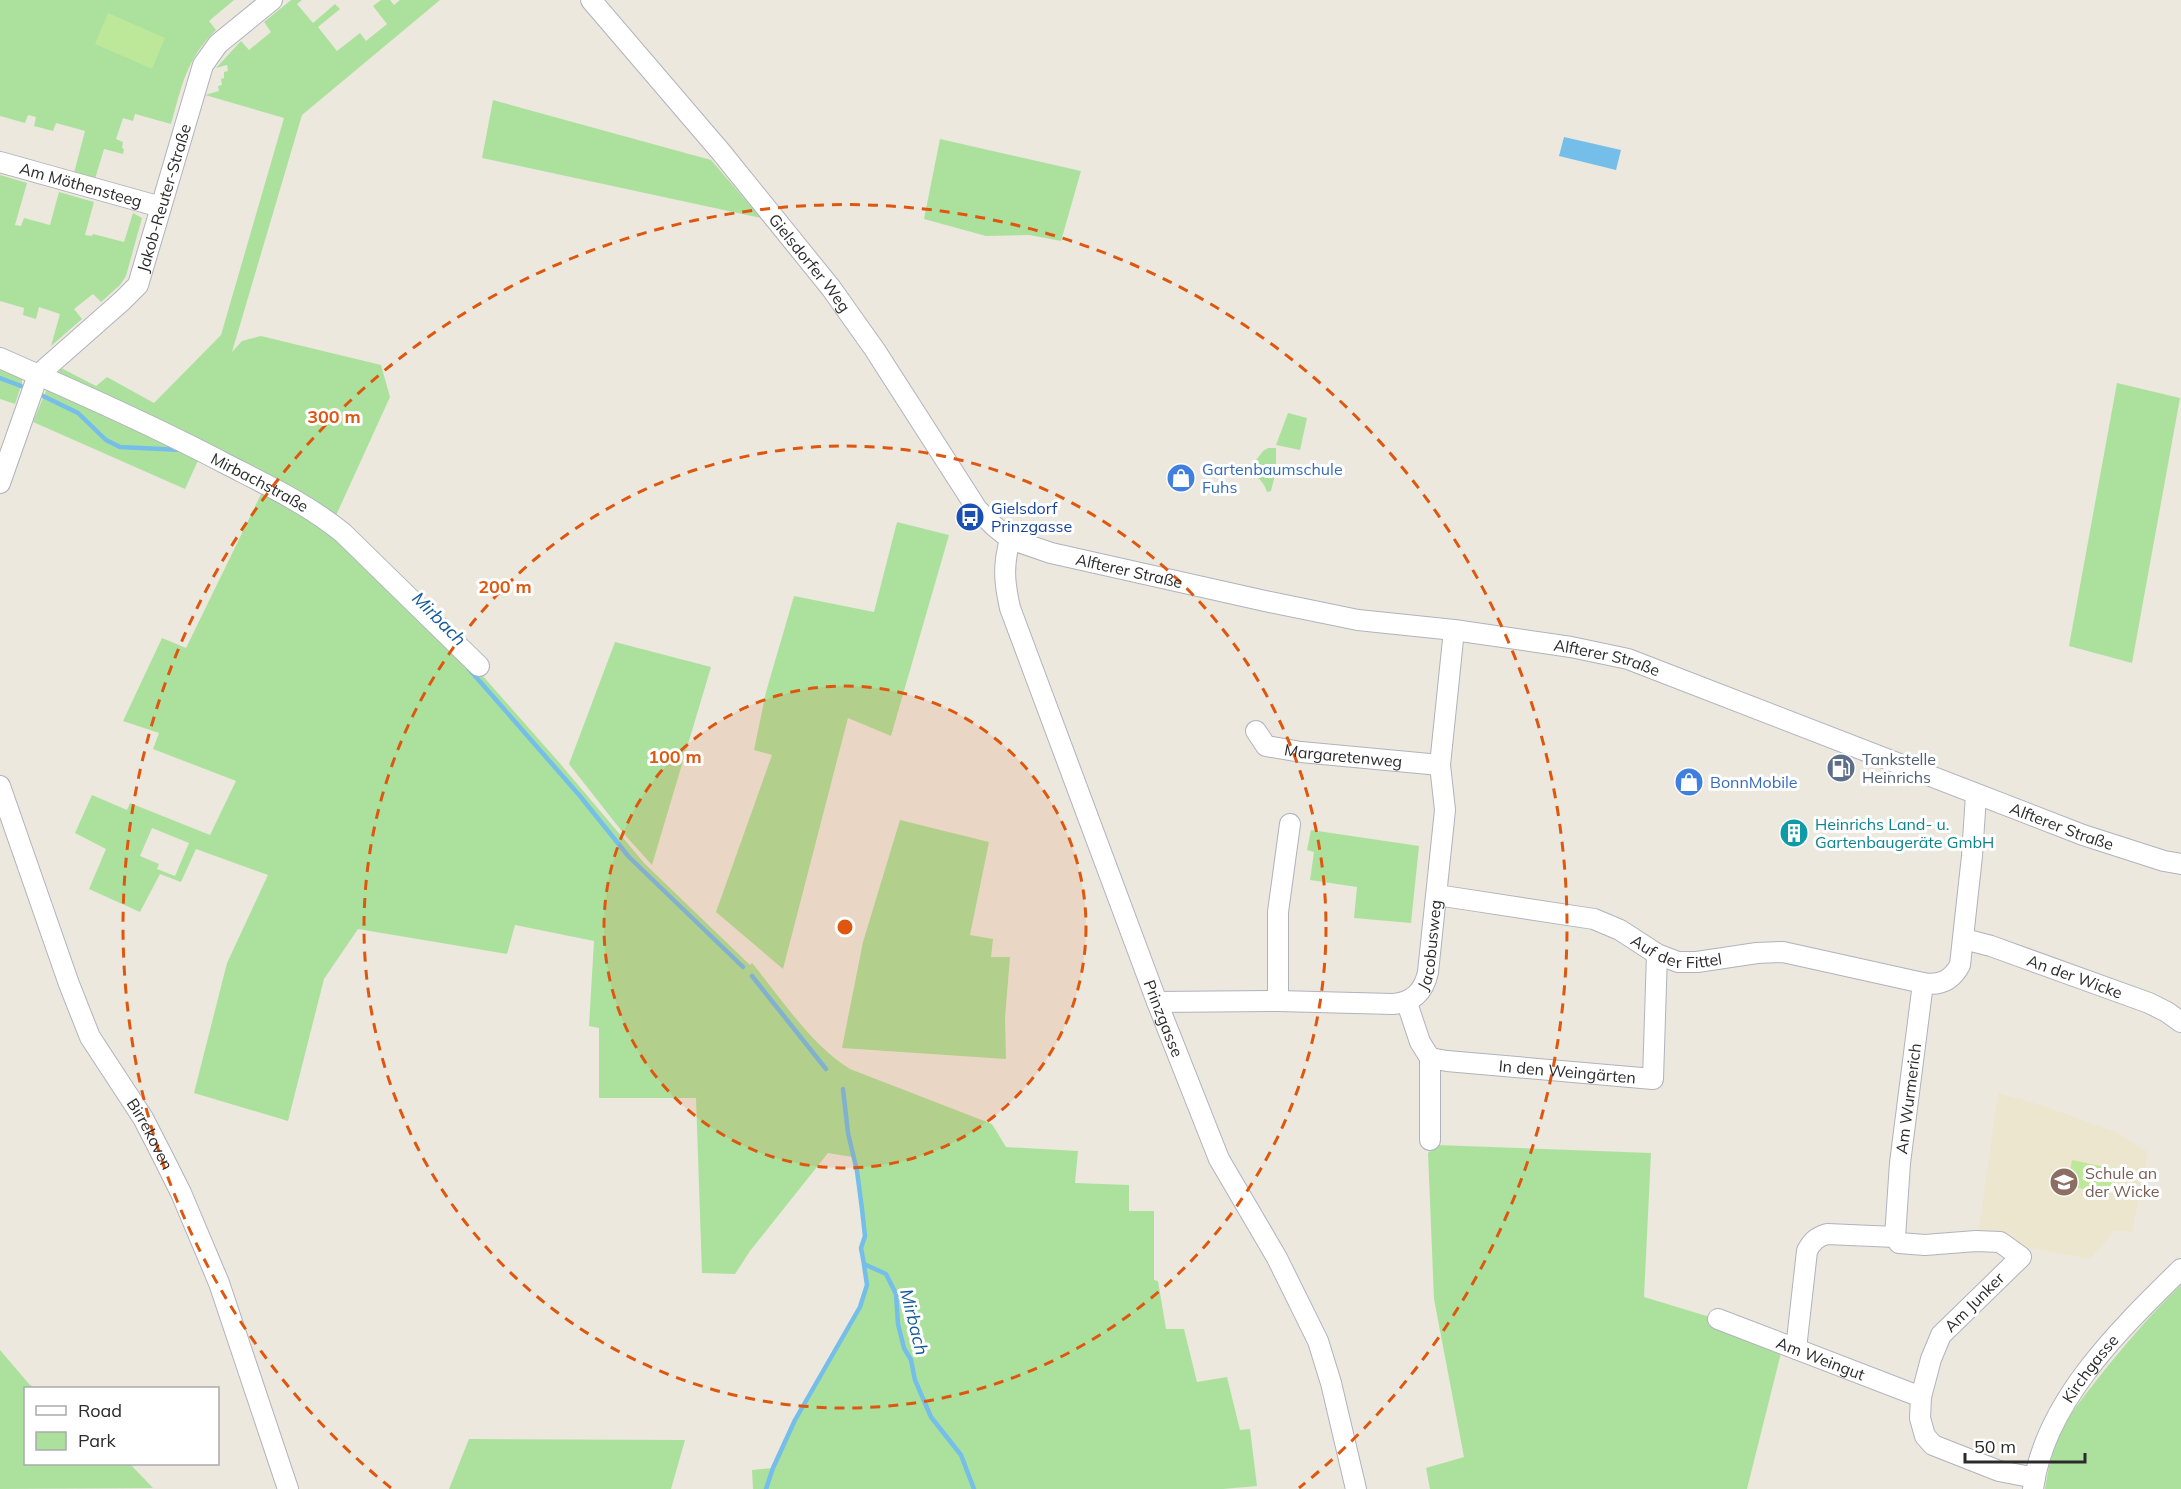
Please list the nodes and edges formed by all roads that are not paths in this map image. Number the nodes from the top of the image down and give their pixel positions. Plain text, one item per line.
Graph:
1 (272, 0) edge
2 (591, 0) edge
3 (0, 162) edge
4 (161, 207) junction
5 (0, 358) edge
6 (38, 375) junction
7 (0, 483) edge
8 (1010, 538) junction
9 (1454, 630) junction
10 (479, 666) dead end
11 (1256, 732) dead end
12 (1440, 765) junction
13 (0, 786) edge
14 (1976, 795) junction
15 (1290, 824) dead end
16 (2181, 864) edge
17 (1437, 895) junction
18 (1964, 939) junction
19 (1658, 954) junction
20 (1923, 983) junction
21 (1278, 1001) junction
22 (1157, 1002) junction
23 (1407, 1003) junction
24 (2181, 1022) edge
25 (1430, 1058) junction
26 (1430, 1140) dead end
27 (1895, 1237) junction
28 (2181, 1269) edge
29 (1718, 1320) dead end
30 (1796, 1349) junction
31 (1922, 1397) junction
32 (2034, 1484) edge
33 (288, 1489) edge
34 (1356, 1489) edge

1 - 4 street, Jakob-Reuter-Straße
2 - 8 street, Gielsdorfer Weg
3 - 4 street, Am Möthensteeg
4 - 6 street, Jakob-Reuter-Straße
5 - 6 street, Mirbachstraße
6 - 7 street, Jakob-Reuter-Straße
6 - 10 street, Mirbachstraße
8 - 9 street, Alfterer Straße
8 - 22 street, Prinzgasse
9 - 12 street, Jacobusweg
9 - 14 street, Alfterer Straße
11 - 12 street, Margaretenweg
12 - 17 street, Jacobusweg
13 - 33 street, Birrekoven
14 - 16 street, Alfterer Straße
14 - 18 street
15 - 21 street
17 - 19 street, Auf der Fittel
17 - 23 street, Jacobusweg
18 - 20 street
18 - 24 street, An der Wicke
19 - 20 street, Auf der Fittel
19 - 25 street, In den Weingärten
20 - 27 street, Am Wurmerich
21 - 22 street, Jacobusweg
21 - 23 street, Jacobusweg
22 - 34 street, Prinzgasse
23 - 25 street
25 - 26 street
27 - 30 street
27 - 31 street, Am Junker
28 - 32 street, Kirchgasse
29 - 30 street, Am Weingut
30 - 31 street, Am Weingut
31 - 32 street, Am Junker

